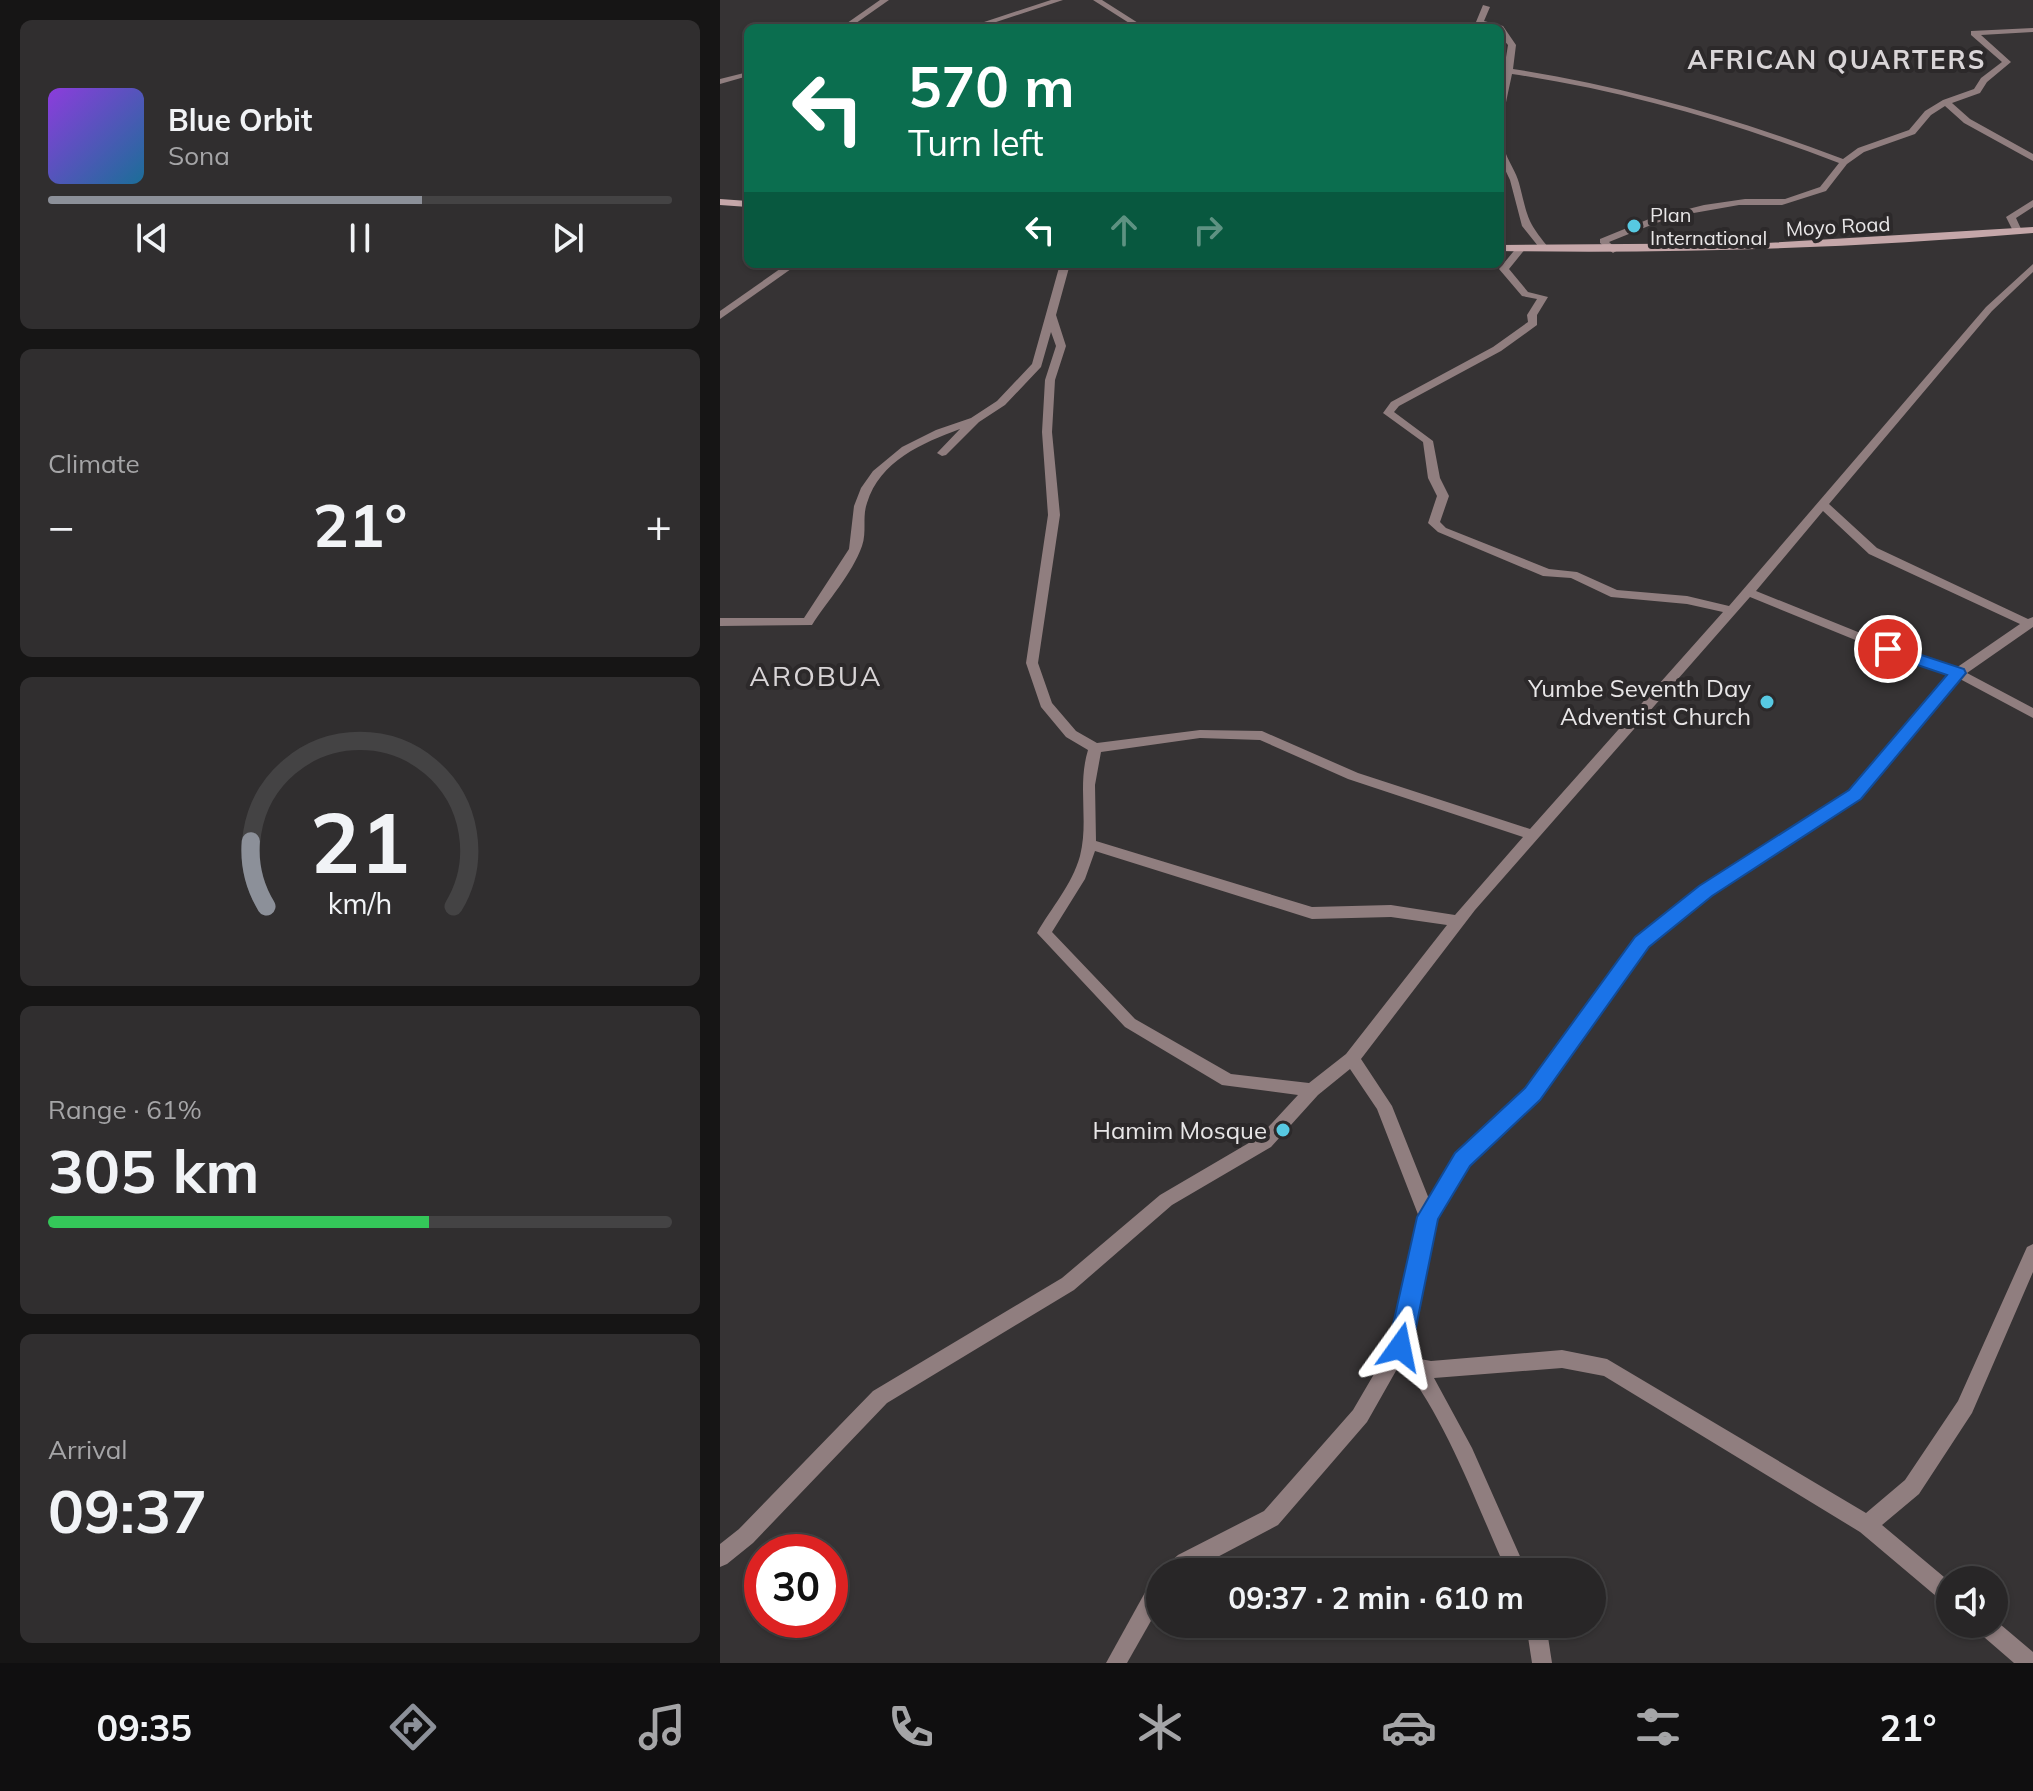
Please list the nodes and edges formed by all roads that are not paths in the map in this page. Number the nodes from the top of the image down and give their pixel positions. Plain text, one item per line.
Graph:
1 (885, 0) edge
2 (1059, 0) edge
3 (1097, 0) edge
4 (1486, 7) dead end
5 (850, 24) edge
6 (983, 24) edge
7 (1136, 24) edge
8 (1485, 24) edge
9 (2033, 30) edge
10 (1504, 35) edge
11 (1510, 71) junction
12 (744, 75) edge
13 (720, 82) edge
14 (1504, 92) edge
15 (1946, 102) junction
16 (1504, 157) edge
17 (2033, 158) edge
18 (1844, 162) junction
19 (720, 202) edge
20 (2033, 203) edge
21 (744, 204) edge
22 (2033, 230) edge
23 (2017, 231) junction
24 (1504, 248) edge
25 (1521, 248) junction
26 (1545, 249) junction
27 (1613, 250) junction
28 (2033, 267) edge
29 (787, 268) edge
30 (1064, 268) edge
31 (1051, 315) junction
32 (720, 316) edge
33 (975, 420) junction
34 (942, 453) dead end
35 (1822, 504) junction
36 (1748, 592) junction
37 (1730, 610) junction
38 (720, 622) edge
39 (2030, 622) edge
40 (1958, 673) junction
41 (2033, 714) edge
42 (1095, 748) junction
43 (1534, 835) junction
44 (1089, 844) junction
45 (1458, 921) junction
46 (1352, 1059) junction
47 (1312, 1090) junction
48 (1428, 1217) junction
49 (2033, 1252) edge
50 (1400, 1347) junction
51 (1418, 1367) junction
52 (1867, 1525) junction
53 (720, 1557) edge
54 (1193, 1558) edge
55 (1511, 1558) edge
56 (1936, 1583) edge
57 (1146, 1610) edge
58 (1538, 1638) edge
59 (2001, 1638) edge
60 (1116, 1663) edge
61 (1542, 1663) edge
62 (2030, 1663) edge

1 - 5 street
2 - 6 street
3 - 7 street
4 - 8 street
9 - 15 street
10 - 11 street
11 - 14 street
11 - 18 street
12 - 13 street
15 - 17 street
15 - 18 street
16 - 26 street
18 - 27 street
19 - 21 main road
20 - 23 street
22 - 23 main road, Moyo Road
23 - 27 main road, Moyo Road
24 - 25 main road, Moyo Road
25 - 26 main road, Moyo Road
25 - 37 street
26 - 27 main road, Moyo Road
28 - 35 street
29 - 32 street
30 - 31 street
31 - 33 street
31 - 42 street
33 - 34 street
33 - 38 street
35 - 36 street
35 - 39 street
36 - 37 street
36 - 40 street
37 - 43 street
39 - 40 street
40 - 41 street
40 - 48 street
42 - 43 street
42 - 44 street
43 - 45 street
44 - 45 street
44 - 47 street
45 - 46 street
46 - 47 street
46 - 48 street
47 - 53 street
48 - 50 street
49 - 52 street
50 - 51 street
50 - 54 street
51 - 52 street
51 - 55 street
52 - 56 street
57 - 60 street
58 - 61 street
59 - 62 street

